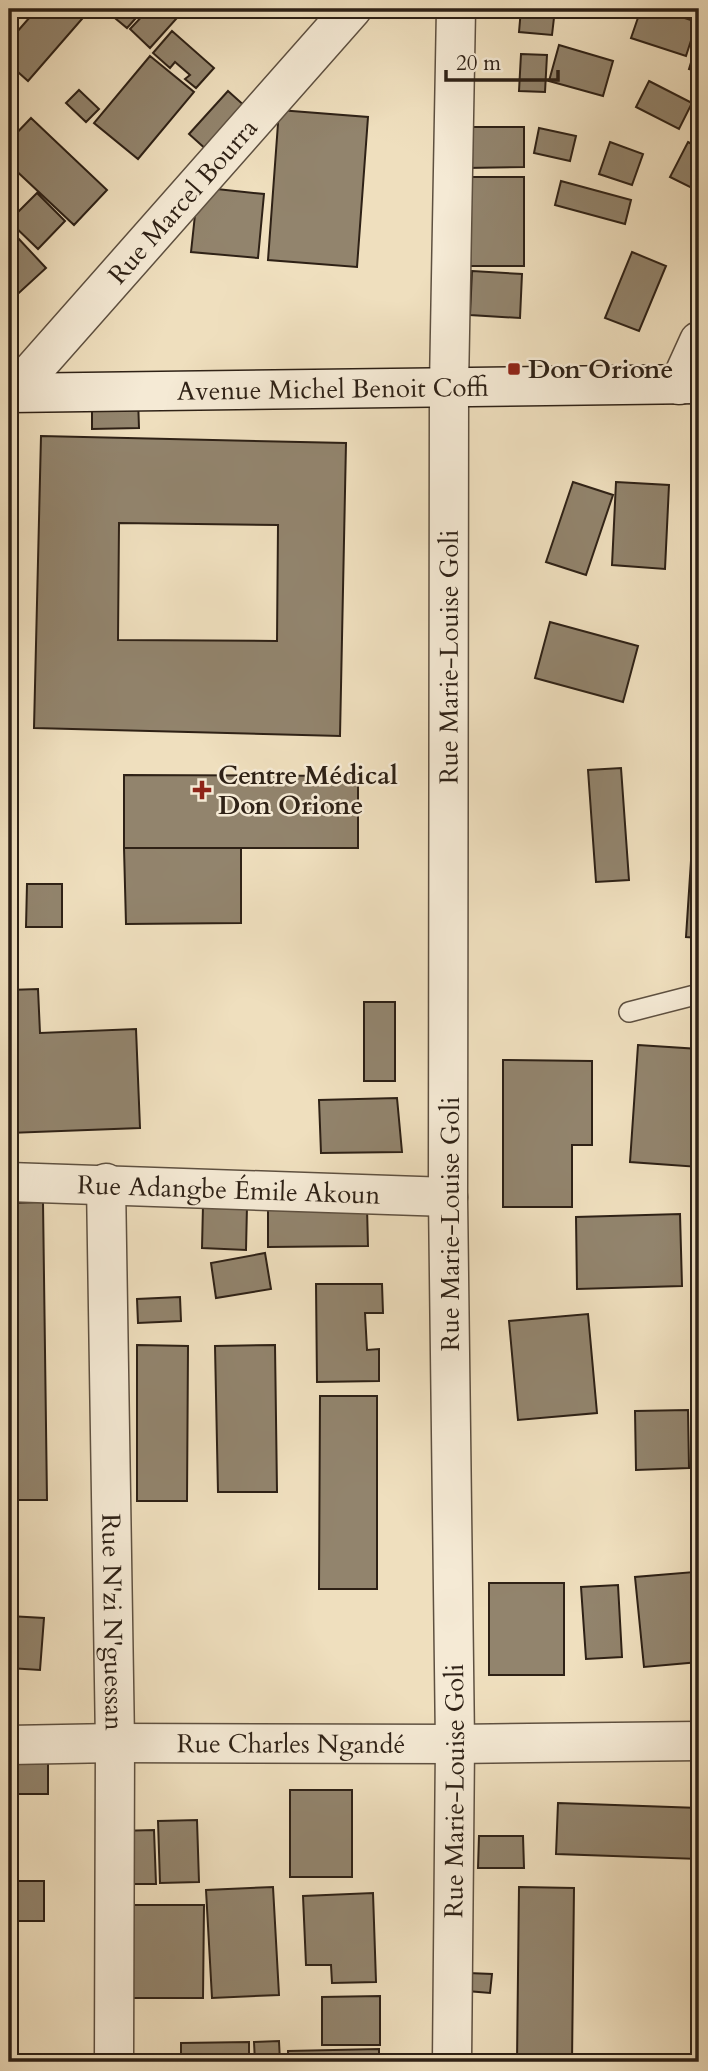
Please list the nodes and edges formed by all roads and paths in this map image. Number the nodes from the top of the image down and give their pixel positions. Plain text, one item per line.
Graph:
1 (352, 9) edge
2 (456, 9) edge
3 (699, 341) edge
4 (689, 385) edge
5 (449, 386) junction
6 (11, 393) edge
7 (699, 993) edge
8 (629, 1012) dead end
9 (9, 1182) edge
10 (106, 1183) junction
11 (449, 1196) junction
12 (699, 1741) edge
13 (115, 1742) junction
14 (455, 1744) junction
15 (9, 1745) edge
16 (114, 2062) edge
17 (452, 2062) edge

1 - 6 street, Rue Marcel Bourra
2 - 5 street, Rue Marie-Louise Goli
3 - 4 street
4 - 5 street, Avenue Michel Benoit Coffi
5 - 6 street, Avenue Michel Benoit Coffi
5 - 11 street, Rue Marie-Louise Goli
7 - 8 lane
9 - 10 street, Rue Adangbe Émile Akoun
10 - 11 street, Rue Adangbe Émile Akoun
10 - 13 street, Rue N'zi N'guessan
11 - 14 street, Rue Marie-Louise Goli
12 - 14 street, Rue Charles Ngandé
13 - 14 street, Rue Charles Ngandé
13 - 15 street, Rue Charles Ngandé
13 - 16 street, Rue N'zi N'guessan
14 - 17 street, Rue Marie-Louise Goli

